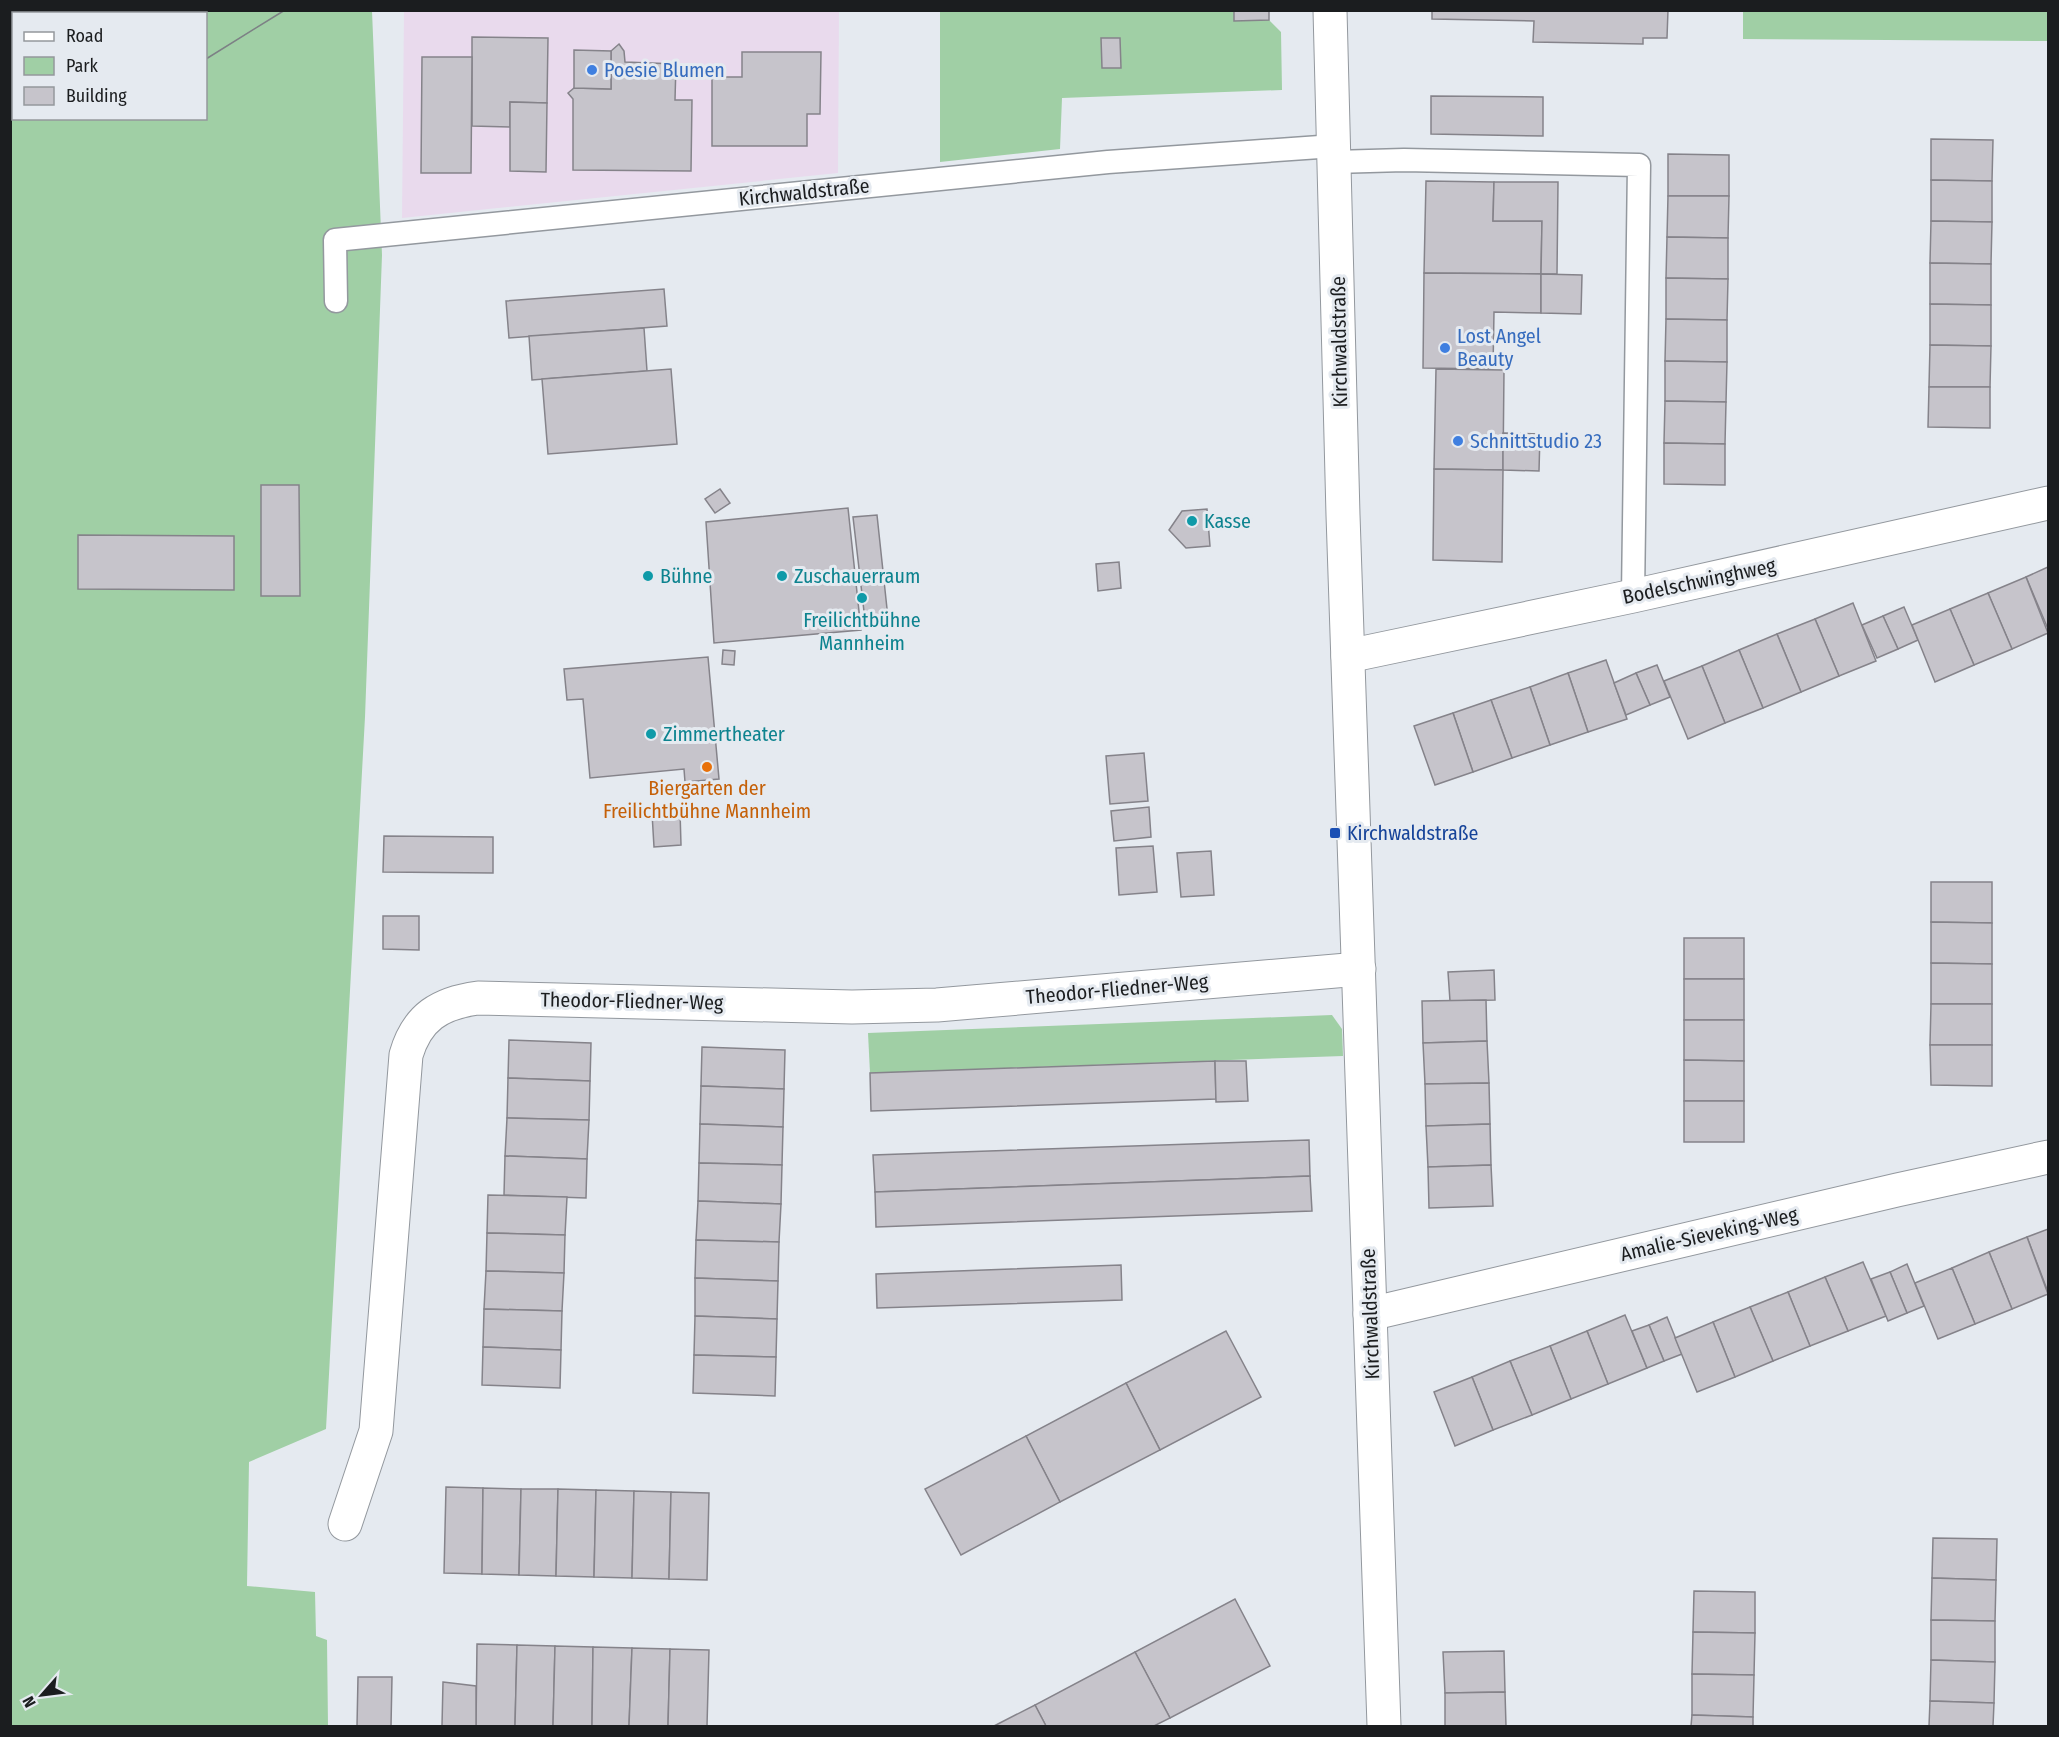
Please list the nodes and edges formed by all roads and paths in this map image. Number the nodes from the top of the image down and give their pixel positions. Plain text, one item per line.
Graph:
1 (1330, 10) edge
2 (1334, 154) junction
3 (336, 301) dead end
4 (2049, 502) edge
5 (1633, 596) junction
6 (1348, 656) junction
7 (1359, 969) junction
8 (2049, 1157) edge
9 (1370, 1314) junction
10 (345, 1524) dead end
11 (1384, 1726) edge

1 - 2 street, Kirchwaldstraße
2 - 3 lane, Kirchwaldstraße
2 - 5 lane
2 - 6 street, Kirchwaldstraße
4 - 5 street, Bodelschwinghweg
5 - 6 street, Bodelschwinghweg
6 - 7 street, Kirchwaldstraße
7 - 9 street, Kirchwaldstraße
7 - 10 street, Theodor-Fliedner-Weg
8 - 9 street, Amalie-Sieveking-Weg
9 - 11 street, Kirchwaldstraße

